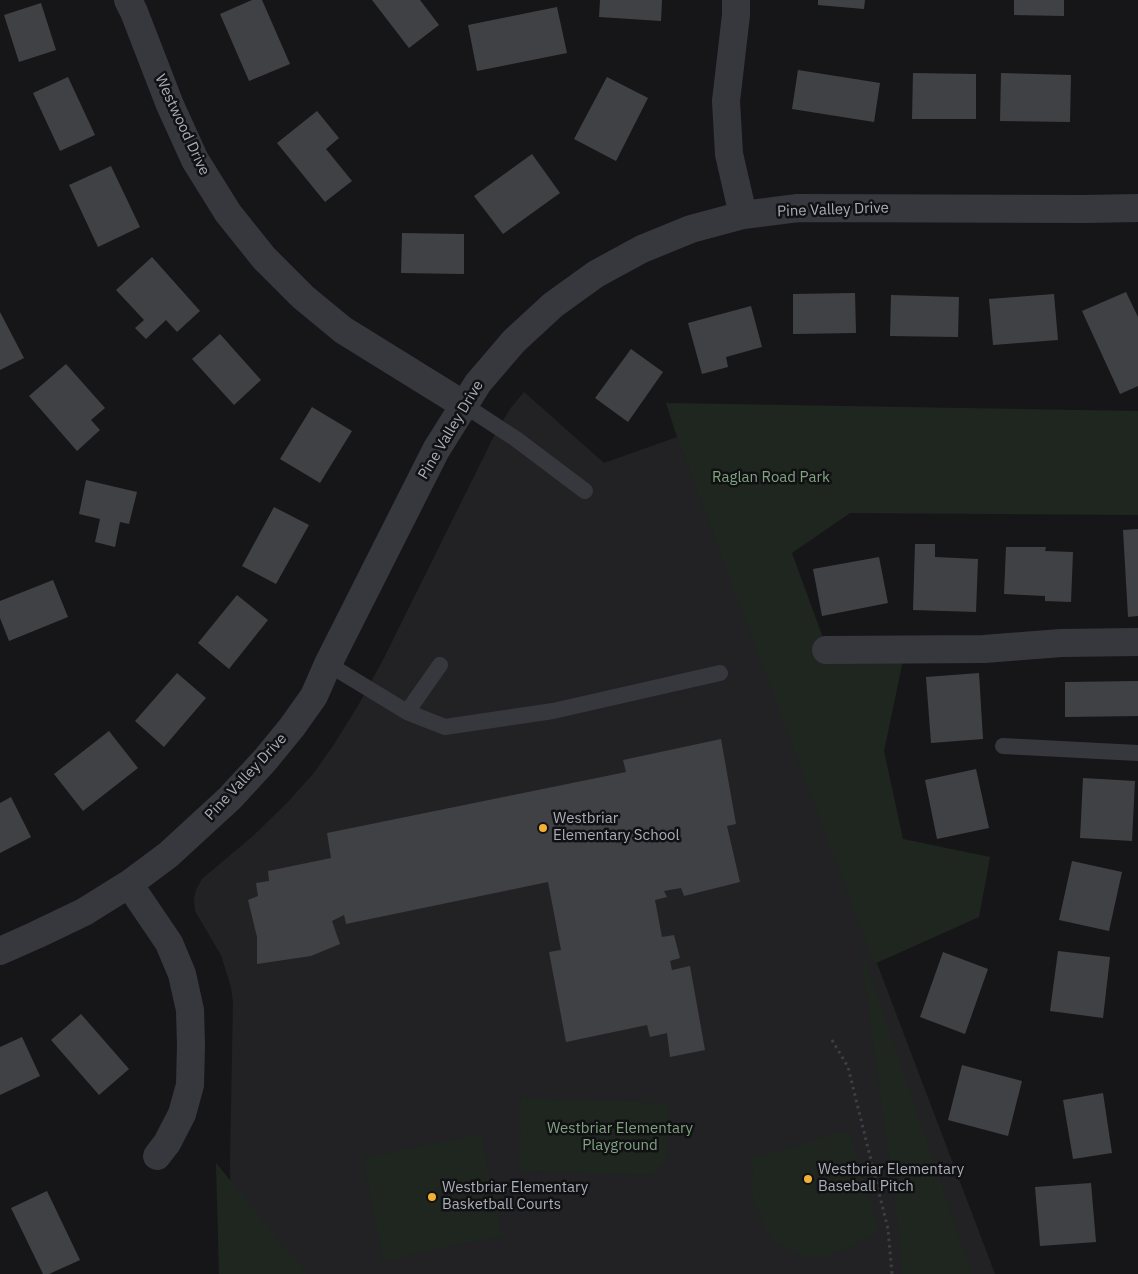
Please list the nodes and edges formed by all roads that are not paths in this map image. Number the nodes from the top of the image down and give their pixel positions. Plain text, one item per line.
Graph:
1 (128, 0) edge
2 (736, 0) edge
3 (1138, 208) edge
4 (744, 215) junction
5 (464, 405) junction
6 (585, 491) dead end
7 (1138, 642) edge
8 (826, 650) dead end
9 (328, 664) junction
10 (440, 665) dead end
11 (720, 673) dead end
12 (407, 712) junction
13 (1003, 746) dead end
14 (1138, 753) edge
15 (130, 884) junction
16 (0, 951) edge
17 (157, 1156) dead end

1 - 5 street, Westwood Drive
2 - 4 street
3 - 4 street, Pine Valley Drive
4 - 5 street, Pine Valley Drive
5 - 6 lane
5 - 9 street, Pine Valley Drive
7 - 8 street
9 - 12 lane
9 - 15 street, Pine Valley Drive
10 - 12 lane
11 - 12 lane
13 - 14 lane
15 - 16 street, Pine Valley Drive
15 - 17 street

